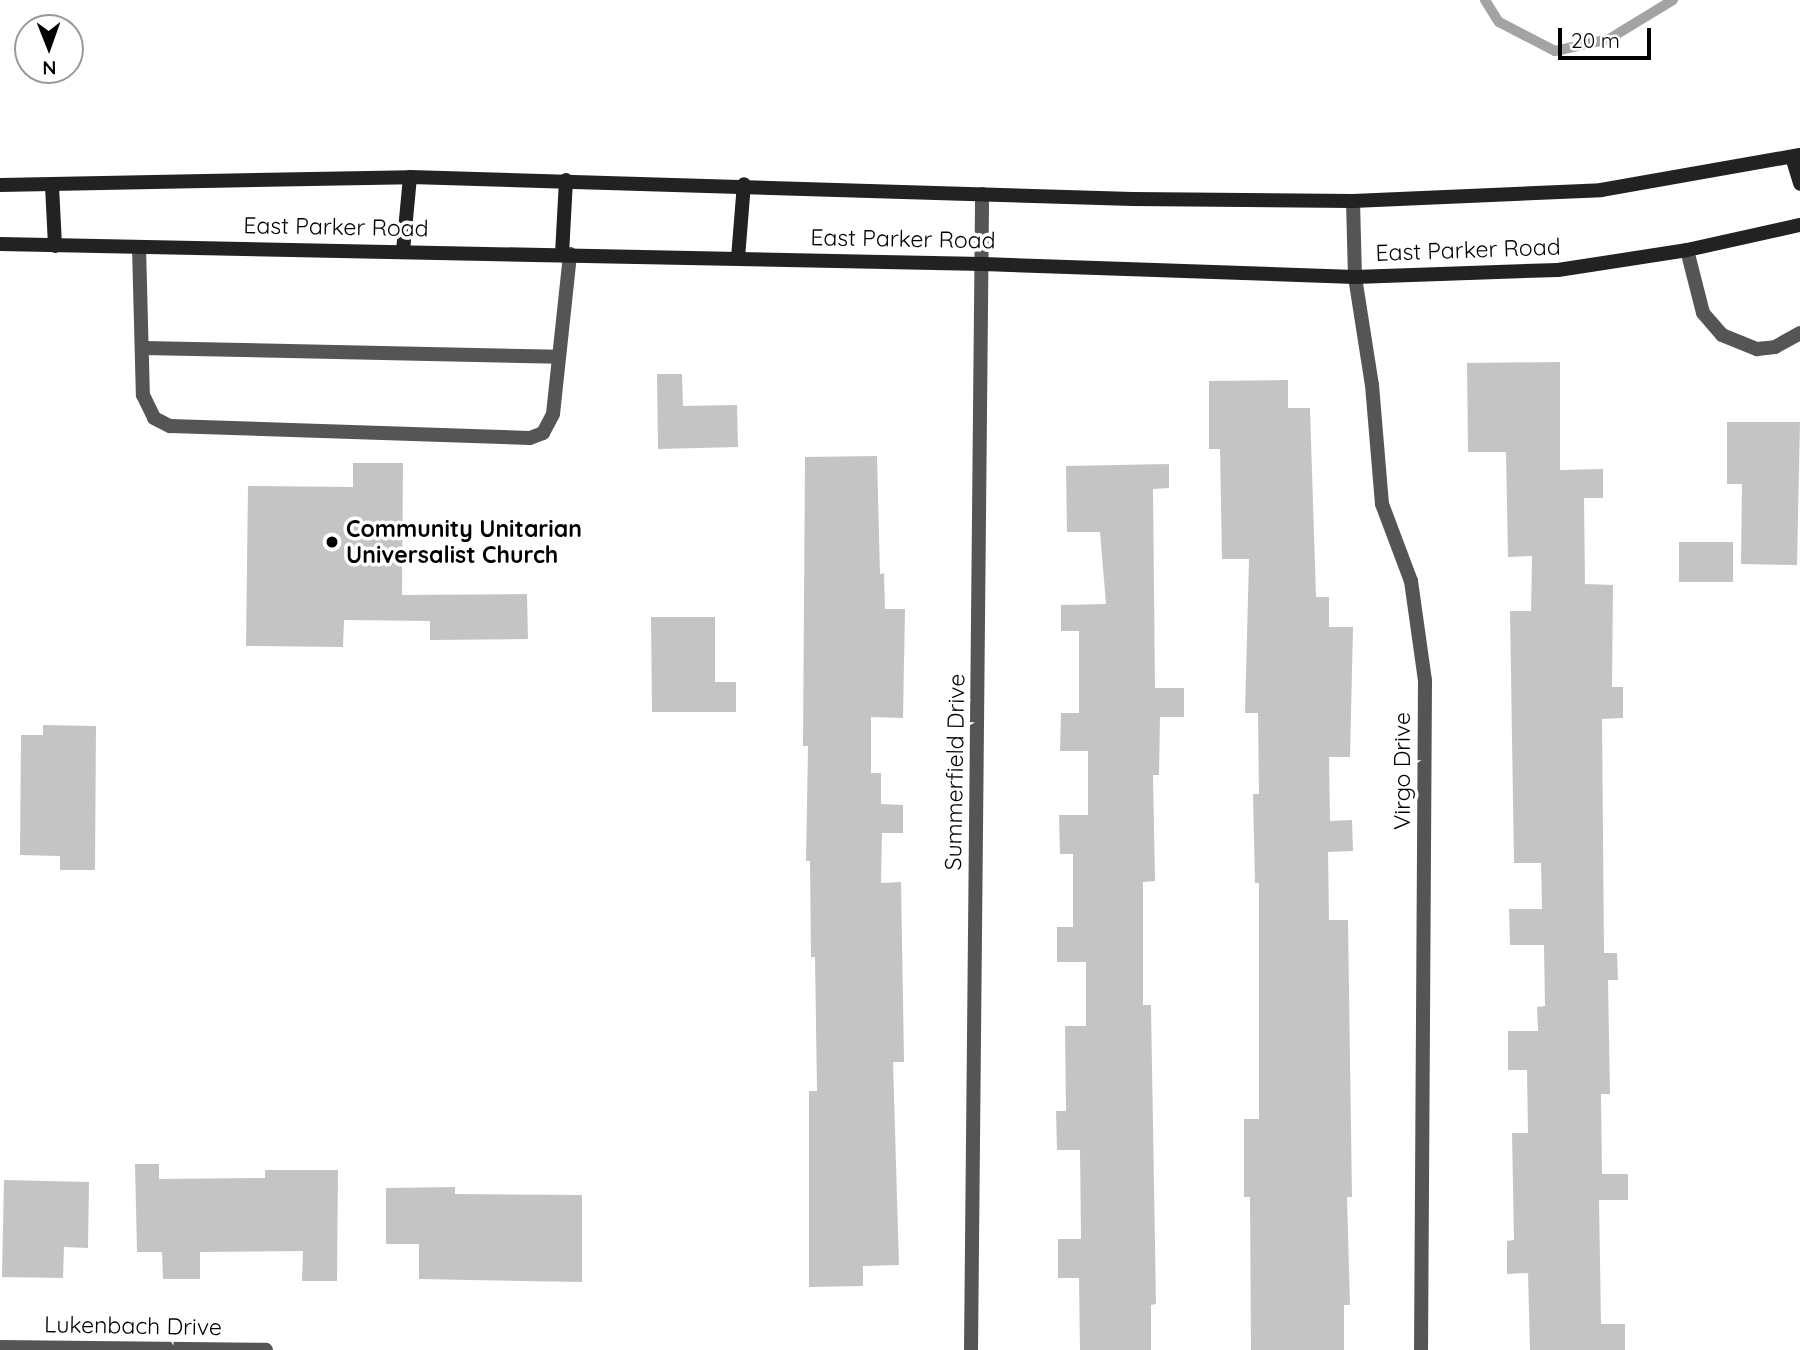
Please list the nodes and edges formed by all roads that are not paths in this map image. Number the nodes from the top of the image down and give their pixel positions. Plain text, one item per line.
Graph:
1 (1796, 156) edge
2 (410, 177) junction
3 (566, 180) junction
4 (744, 184) junction
5 (1800, 184) edge
6 (0, 185) edge
7 (52, 186) junction
8 (982, 194) junction
9 (1353, 201) junction
10 (1800, 225) edge
11 (0, 244) edge
12 (55, 246) junction
13 (139, 247) junction
14 (1687, 250) junction
15 (403, 251) junction
16 (566, 254) junction
17 (738, 258) junction
18 (983, 264) junction
19 (1355, 277) junction
20 (1800, 334) edge
21 (143, 348) junction
22 (559, 357) junction
23 (0, 1347) edge
24 (266, 1350) edge
25 (971, 1350) edge
26 (1421, 1350) edge

1 - 5 main road
1 - 9 main road, East Parker Road
2 - 3 main road, East Parker Road
2 - 7 main road, East Parker Road
2 - 15 main road
3 - 4 main road, East Parker Road
3 - 16 main road
4 - 8 main road, East Parker Road
4 - 17 main road
6 - 7 main road, East Parker Road
7 - 12 main road
8 - 9 main road, East Parker Road
8 - 18 street, Summerfield Drive
9 - 19 street, Virgo Drive
10 - 14 main road, East Parker Road
11 - 12 main road, East Parker Road
12 - 13 main road, East Parker Road
13 - 15 main road, East Parker Road
13 - 21 street
14 - 19 main road, East Parker Road
14 - 20 street
15 - 16 main road, East Parker Road
16 - 17 main road, East Parker Road
16 - 22 street
17 - 18 main road, East Parker Road
18 - 19 main road, East Parker Road
18 - 25 street, Summerfield Drive
19 - 26 street, Virgo Drive
21 - 22 street
21 - 22 street
23 - 24 street, Lukenbach Drive

